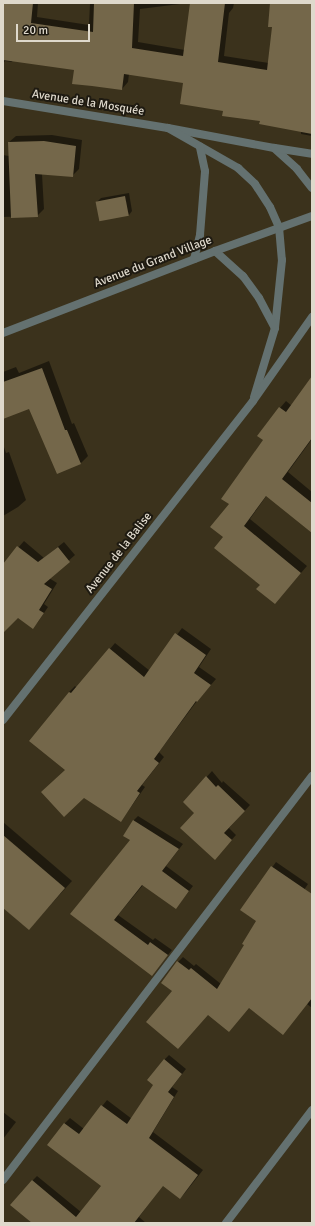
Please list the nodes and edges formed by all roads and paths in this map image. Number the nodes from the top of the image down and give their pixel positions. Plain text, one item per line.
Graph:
1 (3, 101) edge
2 (168, 128) junction
3 (200, 147) junction
4 (274, 148) junction
5 (312, 154) edge
6 (312, 188) edge
7 (312, 216) edge
8 (279, 227) junction
9 (215, 252) junction
10 (194, 259) junction
11 (312, 317) edge
12 (275, 328) junction
13 (3, 333) edge
14 (253, 401) junction
15 (3, 720) edge
16 (312, 776) edge
17 (312, 1110) edge
18 (3, 1180) edge
19 (226, 1223) edge

1 - 2 street, Avenue de la Mosquée
2 - 3 street
2 - 4 street, Avenue de la Mosquée
3 - 8 street
3 - 10 street
4 - 5 street, Avenue de la Mosquée
4 - 6 street
7 - 8 street, Avenue du Grand Village
8 - 9 street, Avenue du Grand Village
8 - 12 street
9 - 10 street, Avenue du Grand Village
9 - 12 street
10 - 13 street, Avenue du Grand Village
11 - 14 street, Avenue de la Balise
12 - 14 street
14 - 15 street, Avenue de la Balise
16 - 18 street
17 - 19 street

